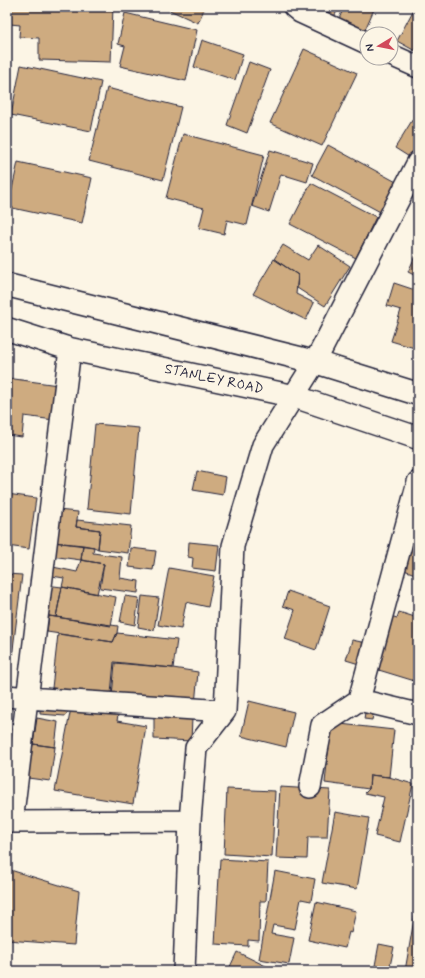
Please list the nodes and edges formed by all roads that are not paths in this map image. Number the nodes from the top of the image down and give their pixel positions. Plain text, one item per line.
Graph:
1 (294, 7) edge
2 (359, 39) edge
3 (399, 58) edge
4 (418, 67) edge
5 (418, 162) edge
6 (7, 285) edge
7 (7, 329) edge
8 (70, 349) junction
9 (314, 362) junction
10 (418, 394) edge
11 (293, 396) junction
12 (418, 438) edge
13 (418, 482) edge
14 (17, 697) edge
15 (359, 700) junction
16 (225, 711) junction
17 (418, 714) edge
18 (310, 787) dead end
19 (190, 821) junction
20 (184, 971) edge

1 - 2 street
3 - 4 street
5 - 9 street
6 - 9 main road
7 - 8 main road, STANLEY ROAD
8 - 11 main road, STANLEY ROAD
8 - 14 street
9 - 10 main road
9 - 11 street
11 - 12 main road, STANLEY ROAD
11 - 16 street
13 - 15 street
14 - 16 street
14 - 19 street
15 - 17 street
15 - 18 street
16 - 19 street
19 - 20 street

